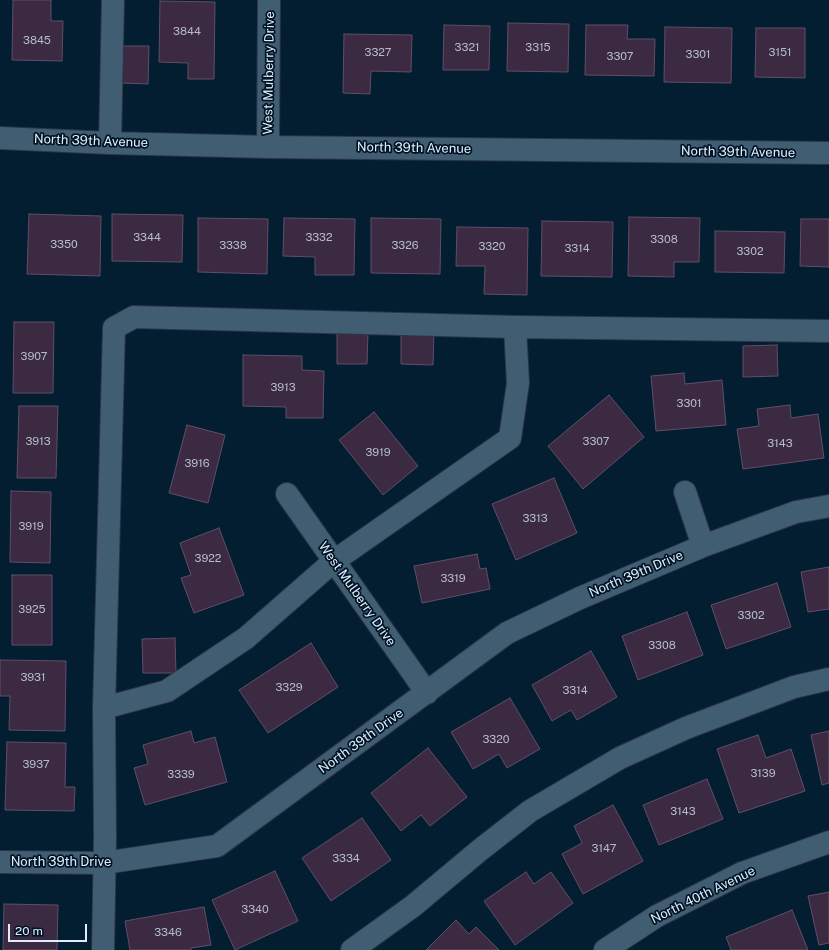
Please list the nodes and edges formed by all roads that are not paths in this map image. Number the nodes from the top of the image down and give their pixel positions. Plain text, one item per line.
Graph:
1 (113, 0) edge
2 (269, 0) edge
3 (0, 138) edge
4 (110, 143) junction
5 (268, 147) junction
6 (829, 153) edge
7 (516, 327) junction
8 (829, 331) edge
9 (685, 492) dead end
10 (287, 494) dead end
11 (829, 506) edge
12 (703, 546) junction
13 (334, 561) junction
14 (829, 679) edge
15 (427, 693) junction
16 (104, 708) junction
17 (829, 842) edge
18 (0, 862) edge
19 (104, 863) junction
20 (103, 950) edge
21 (352, 950) edge
22 (605, 950) edge

1 - 4 street
2 - 5 street, West Mulberry Drive
3 - 4 street, North 39th Avenue
4 - 5 street, North 39th Avenue
5 - 6 street, North 39th Avenue
7 - 8 street
7 - 13 street
7 - 16 street
9 - 12 street
10 - 13 street, West Mulberry Drive
11 - 12 street, North 39th Drive
12 - 15 street, North 39th Drive
13 - 15 street, West Mulberry Drive
13 - 16 street
14 - 21 street
15 - 19 street, North 39th Drive
16 - 19 street
17 - 22 street, North 40th Avenue
18 - 19 street, North 39th Drive
19 - 20 street

